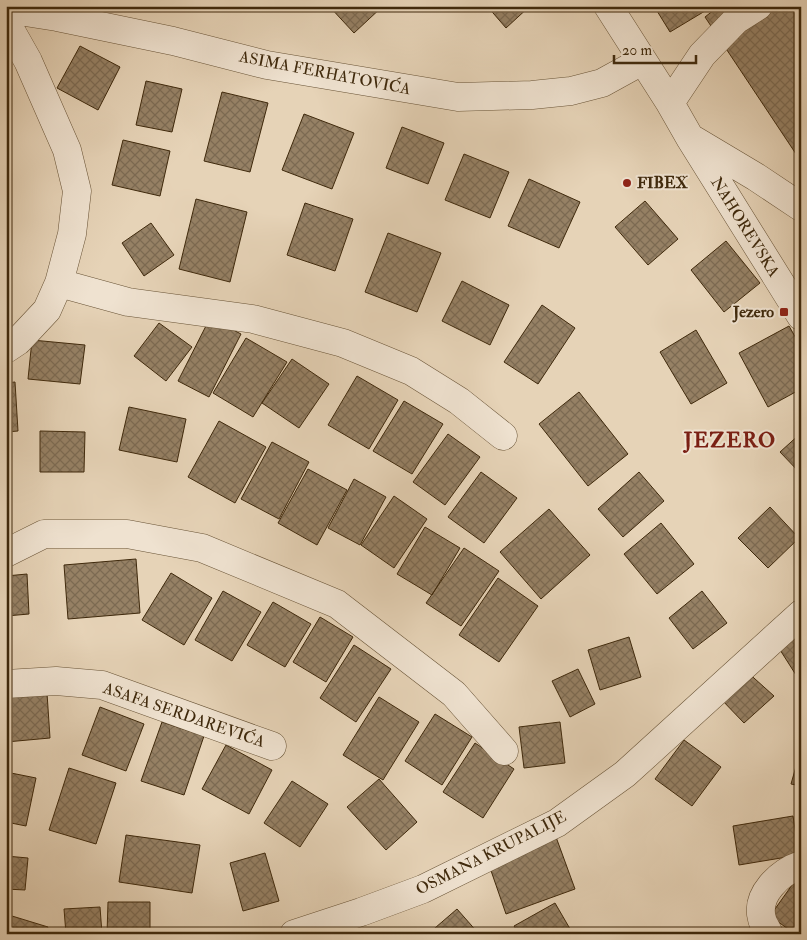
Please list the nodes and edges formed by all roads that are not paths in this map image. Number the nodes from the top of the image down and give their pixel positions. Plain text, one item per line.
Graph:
1 (608, 6) edge
2 (758, 6) edge
3 (6, 9) edge
4 (6, 22) edge
5 (642, 62) junction
6 (670, 103) junction
7 (690, 138) junction
8 (801, 207) edge
9 (59, 283) junction
10 (801, 316) edge
11 (6, 349) edge
12 (502, 436) dead end
13 (6, 553) edge
14 (801, 614) edge
15 (6, 684) edge
16 (272, 746) dead end
17 (504, 751) dead end
18 (801, 865) edge
19 (294, 934) edge
20 (770, 934) edge

1 - 5 street, NAHOREVSKA
2 - 6 street
3 - 5 street, ASIMA FERHATOVIĆA
4 - 9 street
5 - 6 street, NAHOREVSKA
6 - 7 street, NAHOREVSKA
7 - 8 street
7 - 10 street, NAHOREVSKA
9 - 11 street
9 - 12 street
13 - 17 street
14 - 19 street, OSMANA KRUPALIJE
15 - 16 street, ASAFA SERDAREVIĆA
18 - 20 street

